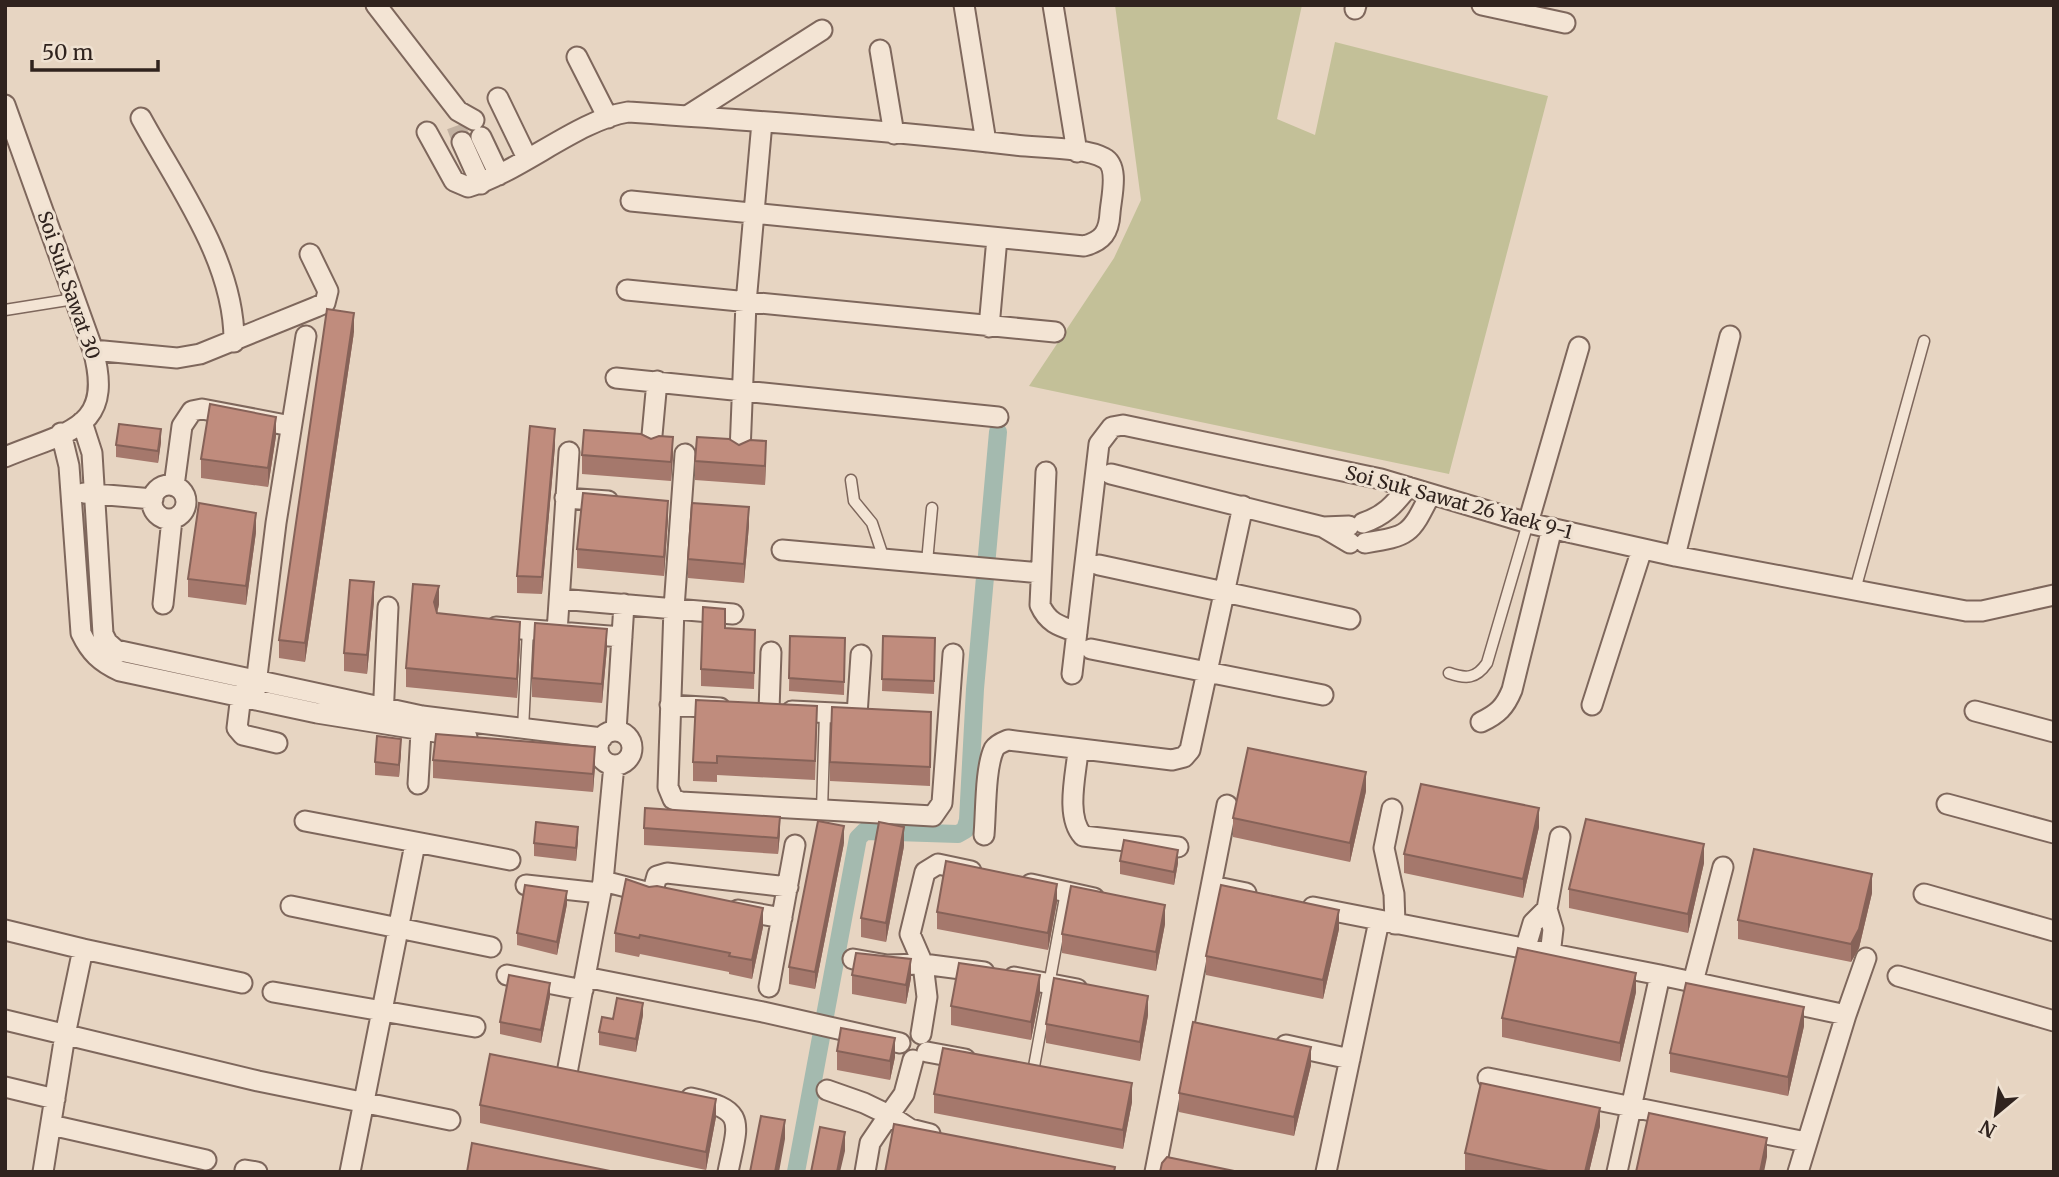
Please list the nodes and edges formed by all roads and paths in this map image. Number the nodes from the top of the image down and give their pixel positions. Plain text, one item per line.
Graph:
1 (376, 5) edge
2 (964, 5) edge
3 (1053, 5) edge
4 (1482, 5) edge
5 (1565, 23) dead end
6 (822, 30) dead end
7 (880, 50) dead end
8 (577, 57) dead end
9 (498, 98) dead end
10 (7, 116) edge
11 (687, 116) junction
12 (141, 118) dead end
13 (608, 118) junction
14 (762, 122) junction
15 (427, 132) dead end
16 (894, 134) junction
17 (986, 142) junction
18 (1077, 152) junction
19 (527, 158) junction
20 (490, 179) junction
21 (631, 201) dead end
22 (753, 214) junction
23 (997, 238) junction
24 (310, 254) dead end
25 (627, 290) dead end
26 (74, 299) junction
27 (746, 303) junction
28 (5, 310) edge
29 (989, 327) junction
30 (1055, 332) dead end
31 (306, 336) dead end
32 (1730, 337) dead end
33 (1924, 341) dead end
34 (234, 342) junction
35 (1579, 346) dead end
36 (93, 350) junction
37 (616, 378) dead end
38 (657, 382) junction
39 (742, 392) junction
40 (998, 417) dead end
41 (82, 422) junction
42 (291, 426) junction
43 (61, 433) junction
44 (651, 446) edge
45 (569, 452) dead end
46 (740, 452) edge
47 (685, 454) dead end
48 (5, 457) edge
49 (1046, 472) dead end
50 (1111, 474) dead end
51 (851, 480) dead end
52 (174, 486) junction
53 (1408, 487) junction
54 (96, 492) junction
55 (71, 493) junction
56 (1430, 495) junction
57 (565, 498) junction
58 (153, 499) junction
59 (630, 503) edge
60 (656, 506) edge
61 (1243, 506) junction
62 (681, 508) junction
63 (932, 508) dead end
64 (707, 510) edge
65 (185, 512) junction
66 (1528, 523) junction
67 (1552, 528) junction
68 (1361, 530) junction
69 (1642, 548) junction
70 (782, 550) dead end
71 (1675, 556) junction
72 (884, 559) junction
73 (927, 562) junction
74 (1099, 565) dead end
75 (1041, 573) junction
76 (1855, 590) junction
77 (1225, 592) junction
78 (2054, 595) edge
79 (560, 599) junction
80 (163, 604) dead end
81 (624, 604) junction
82 (388, 607) dead end
83 (674, 608) junction
84 (733, 614) dead end
85 (1350, 619) dead end
86 (474, 625) edge
87 (528, 629) junction
88 (557, 632) junction
89 (1077, 632) junction
90 (622, 637) junction
91 (1091, 649) dead end
92 (771, 652) dead end
93 (953, 654) dead end
94 (861, 655) dead end
95 (1209, 671) junction
96 (1449, 673) dead end
97 (1072, 674) dead end
98 (251, 692) junction
99 (1323, 695) dead end
100 (670, 705) junction
101 (1592, 705) dead end
102 (769, 710) junction
103 (1975, 711) dead end
104 (825, 713) junction
105 (383, 716) junction
106 (922, 718) edge
107 (948, 720) junction
108 (1481, 722) dead end
109 (523, 729) junction
110 (421, 732) junction
111 (2054, 732) edge
112 (277, 743) dead end
113 (608, 747) junction
114 (1078, 751) junction
115 (418, 784) dead end
116 (1947, 804) dead end
117 (1227, 806) dead end
118 (1392, 808) dead end
119 (822, 810) junction
120 (305, 821) dead end
121 (2054, 833) edge
122 (984, 835) dead end
123 (1560, 837) dead end
124 (415, 844) junction
125 (795, 845) dead end
126 (1178, 847) edge
127 (510, 860) dead end
128 (1723, 867) dead end
129 (989, 875) edge
130 (1015, 881) edge
131 (526, 885) edge
132 (1212, 886) junction
133 (601, 887) junction
134 (788, 887) junction
135 (1066, 892) junction
136 (1924, 894) dead end
137 (1264, 897) edge
138 (1115, 902) edge
139 (1290, 902) edge
140 (291, 906) dead end
141 (717, 906) edge
142 (1547, 909) junction
143 (782, 918) junction
144 (1387, 922) junction
145 (399, 927) junction
146 (5, 930) edge
147 (2054, 931) edge
148 (491, 947) dead end
149 (83, 949) junction
150 (1525, 950) junction
151 (1550, 955) junction
152 (1867, 958) dead end
153 (853, 959) edge
154 (923, 964) junction
155 (507, 975) edge
156 (1660, 975) junction
157 (1898, 976) dead end
158 (1693, 982) junction
159 (242, 983) dead end
160 (1049, 983) junction
161 (584, 984) junction
162 (769, 988) dead end
163 (274, 992) dead end
164 (1098, 993) edge
165 (382, 1013) junction
166 (1846, 1015) junction
167 (5, 1020) edge
168 (2054, 1021) edge
169 (1183, 1022) junction
170 (475, 1027) dead end
171 (1209, 1028) edge
172 (65, 1035) junction
173 (1273, 1042) edge
174 (920, 1049) junction
175 (1350, 1059) junction
176 (981, 1062) edge
177 (542, 1068) edge
178 (1033, 1072) edge
179 (567, 1073) junction
180 (592, 1078) edge
181 (1488, 1078) dead end
182 (5, 1087) edge
183 (827, 1090) dead end
184 (669, 1094) edge
185 (55, 1099) junction
186 (364, 1102) junction
187 (1630, 1108) junction
188 (889, 1115) junction
189 (450, 1120) dead end
190 (51, 1125) junction
191 (954, 1139) edge
192 (1806, 1142) junction
193 (206, 1160) dead end
194 (1161, 1163) edge
195 (43, 1172) edge
196 (350, 1172) edge
197 (728, 1172) edge
198 (864, 1172) edge
199 (1326, 1172) edge
200 (1617, 1172) edge
201 (1798, 1172) edge

1 - 20 street
2 - 17 street
3 - 18 street
4 - 5 street
6 - 11 street
7 - 16 street
8 - 13 street
9 - 19 street
10 - 26 street, Soi Suk Sawat 30
11 - 13 street
11 - 14 street
12 - 34 street
13 - 19 street
14 - 16 street
14 - 22 street
15 - 20 street
16 - 17 street
17 - 18 street
18 - 23 street
19 - 20 street
21 - 22 street
22 - 23 street
22 - 27 street
23 - 29 street
24 - 34 street
25 - 27 street
26 - 28 lane
26 - 36 street, Soi Suk Sawat 30
27 - 29 street
27 - 39 street
29 - 30 street
31 - 42 street
32 - 71 street
33 - 76 lane
34 - 36 street
35 - 66 street
36 - 41 street, Soi Suk Sawat 30
37 - 38 street
38 - 39 street
38 - 44 street
39 - 40 street
39 - 46 street
41 - 43 street
41 - 54 street
42 - 52 street
42 - 98 street
43 - 48 street
43 - 55 street
45 - 57 street
47 - 62 street
49 - 75 street
50 - 61 street
51 - 72 lane
52 - 58 street
52 - 65 street
53 - 56 street, Soi Suk Sawat 26 Yaek 9-1
53 - 68 street
53 - 89 street, Soi Suk Sawat 26 Yaek 9-1
54 - 55 street
54 - 58 street
54 - 98 street
55 - 98 street
56 - 66 street, Soi Suk Sawat 26 Yaek 9-1
56 - 68 street
57 - 59 street
57 - 79 street
58 - 65 street
60 - 62 street
61 - 68 street
61 - 77 street
62 - 64 street
62 - 83 street
63 - 73 lane
65 - 80 street
66 - 67 street, Soi Suk Sawat 26 Yaek 9-1
66 - 96 lane
67 - 69 street, Soi Suk Sawat 26 Yaek 9-1
67 - 108 street
69 - 71 street, Soi Suk Sawat 26 Yaek 9-1
69 - 101 street
70 - 72 street
71 - 76 street, Soi Suk Sawat 26 Yaek 9-1
72 - 73 street
73 - 75 street
74 - 77 street
75 - 89 street
76 - 78 street, Soi Suk Sawat 26 Yaek 9-1
77 - 85 street
77 - 95 street
79 - 81 street
79 - 88 street
81 - 83 street
81 - 90 street
82 - 105 street
83 - 84 street
83 - 100 street
86 - 87 street
87 - 88 street
87 - 109 lane
88 - 90 street
89 - 97 street, Soi Suk Sawat 26 Yaek 9-1
90 - 113 street
91 - 95 street
92 - 102 street
93 - 107 street
94 - 104 street
95 - 99 street
95 - 114 street
98 - 105 street
98 - 112 street
100 - 102 street
100 - 119 street
102 - 104 street
103 - 111 street
104 - 119 lane
105 - 109 street
105 - 110 street
106 - 107 street
107 - 119 street
109 - 113 street
110 - 113 street
110 - 115 street
113 - 133 street
114 - 122 street
114 - 126 street
116 - 121 street
117 - 132 street
118 - 144 street
120 - 124 street
123 - 142 street
124 - 127 street
124 - 145 street
125 - 134 street
128 - 158 street
129 - 154 street
130 - 135 street
131 - 133 street
132 - 137 street
132 - 169 street
133 - 134 street
133 - 161 street
134 - 143 street
135 - 138 street
135 - 160 lane
136 - 147 street
139 - 144 street
140 - 145 street
141 - 143 street
142 - 150 street
142 - 151 street
143 - 162 street
144 - 150 street
144 - 175 street
145 - 148 street
145 - 165 street
146 - 149 street
149 - 159 street
149 - 172 street
150 - 151 street
151 - 156 street
152 - 166 street
153 - 154 street
154 - 160 street
154 - 174 street
155 - 161 street
156 - 158 street
156 - 187 street
157 - 168 street
158 - 166 street
160 - 164 street
160 - 178 lane
161 - 174 street
161 - 179 street
163 - 165 street
165 - 170 street
165 - 186 street
166 - 192 street
167 - 172 street
169 - 171 street
169 - 194 street
172 - 185 street
172 - 186 street
173 - 175 street
174 - 176 street
174 - 188 street
175 - 199 street
177 - 179 street
179 - 180 street
181 - 187 street
182 - 185 street
183 - 188 street
184 - 197 street
185 - 190 street
186 - 189 street
186 - 196 street
187 - 192 street
187 - 200 street
188 - 191 street
188 - 198 street
190 - 193 street
190 - 195 street
192 - 201 street

